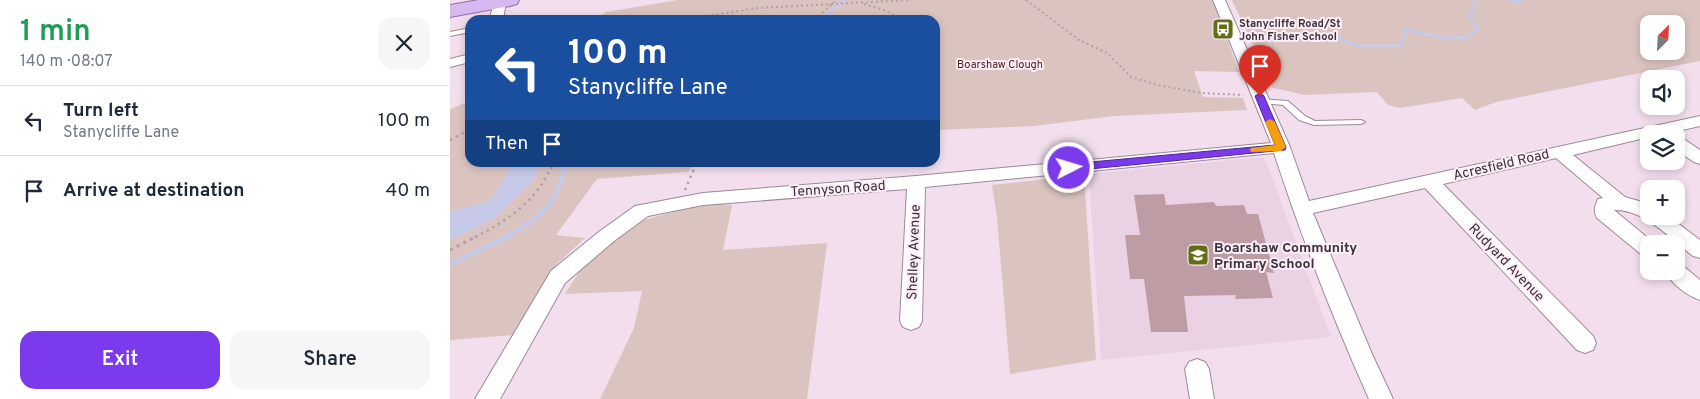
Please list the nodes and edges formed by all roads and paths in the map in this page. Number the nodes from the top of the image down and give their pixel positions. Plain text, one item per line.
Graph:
1 (908, 0) edge
2 (1026, 0) edge
3 (1219, 0) edge
4 (836, 2) edge
5 (863, 3) junction
6 (502, 7) edge
7 (450, 11) edge
8 (714, 15) edge
9 (821, 15) edge
10 (893, 15) edge
11 (465, 31) edge
12 (450, 34) edge
13 (465, 59) edge
14 (450, 63) edge
15 (1261, 98) junction
16 (1700, 121) edge
17 (1361, 122) dead end
18 (1685, 125) edge
19 (465, 132) edge
20 (1640, 136) edge
21 (450, 140) edge
22 (1281, 147) junction
23 (1685, 148) edge
24 (1558, 151) junction
25 (1700, 158) edge
26 (551, 167) edge
27 (694, 167) edge
28 (1429, 181) junction
29 (916, 182) junction
30 (1619, 202) junction
31 (680, 203) junction
32 (1640, 207) edge
33 (1302, 209) junction
34 (1666, 225) edge
35 (1640, 243) edge
36 (450, 250) edge
37 (1700, 251) edge
38 (1685, 279) edge
39 (1700, 292) edge
40 (911, 321) dead end
41 (1583, 344) dead end
42 (1197, 369) dead end
43 (487, 399) edge
44 (1202, 399) edge
45 (1382, 399) edge

1 - 5 path
2 - 15 path
3 - 15 street
4 - 5 path
4 - 8 path
4 - 9 path
5 - 10 path
6 - 7 main road
11 - 12 lane
13 - 14 street
15 - 17 lane
15 - 22 street
16 - 18 street, Acresfield Road
19 - 21 path
20 - 24 street, Acresfield Road
22 - 29 street, Tennyson Road
22 - 33 street
23 - 25 street
24 - 28 street, Acresfield Road
24 - 30 street
26 - 36 path
27 - 31 path
28 - 33 street, Acresfield Road
28 - 41 street, Rudyard Avenue
29 - 31 street, Tennyson Road
29 - 40 street, Shelley Avenue
30 - 32 street
30 - 35 street
31 - 43 street, Tennyson Road
33 - 45 street
34 - 37 street
38 - 39 street
42 - 44 street

